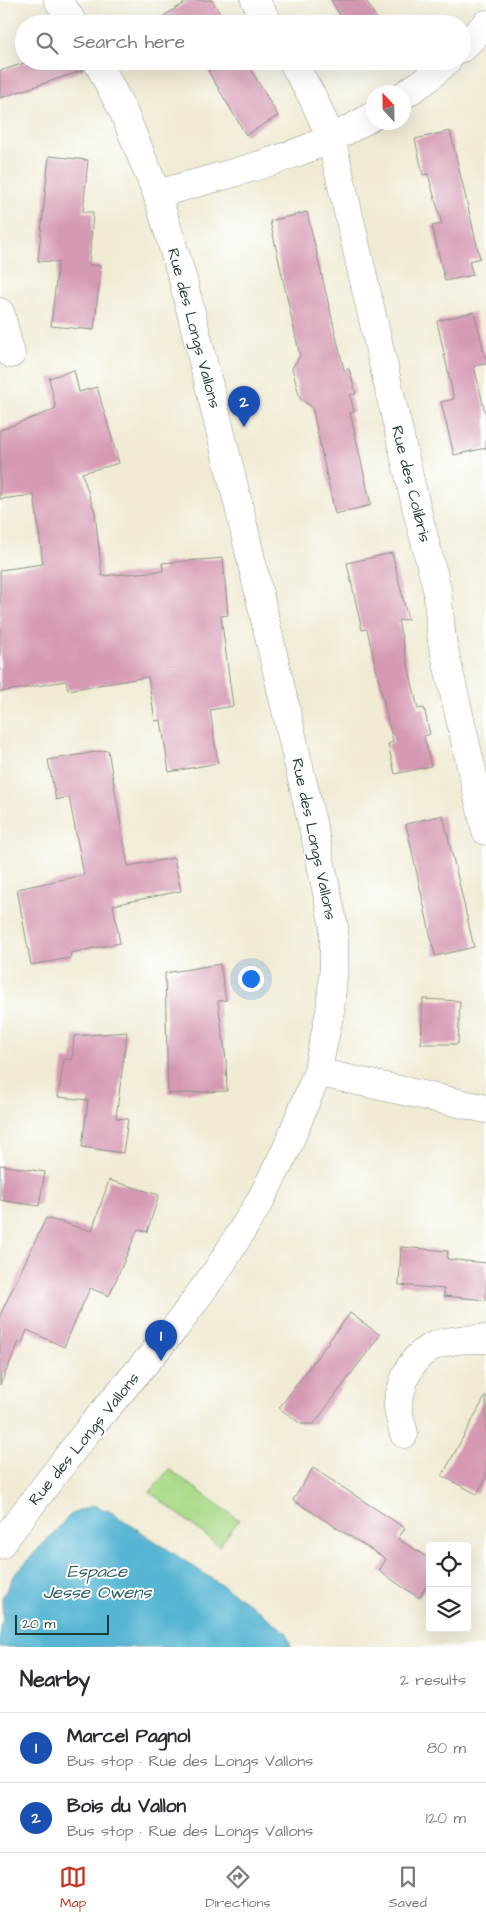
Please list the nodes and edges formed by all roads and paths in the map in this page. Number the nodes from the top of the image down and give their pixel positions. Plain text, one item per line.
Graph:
1 (58, 0) edge
2 (255, 0) edge
3 (68, 15) edge
4 (264, 15) edge
5 (102, 70) edge
6 (297, 70) edge
7 (438, 70) edge
8 (411, 90) edge
9 (366, 120) edge
10 (331, 138) junction
11 (157, 194) junction
12 (0, 312) edge
13 (11, 354) dead end
14 (486, 830) edge
15 (317, 1074) junction
16 (486, 1109) edge
17 (486, 1339) edge
18 (404, 1434) dead end
19 (0, 1545) edge

1 - 3 street
2 - 4 street
5 - 11 street, Rue des Longs Vallons
6 - 10 street, Rue des Colibris
7 - 8 street
9 - 10 street
10 - 11 street
10 - 14 street, Rue des Colibris
11 - 15 street, Rue des Longs Vallons
12 - 13 street
15 - 16 street
15 - 19 street, Rue des Longs Vallons
17 - 18 street

